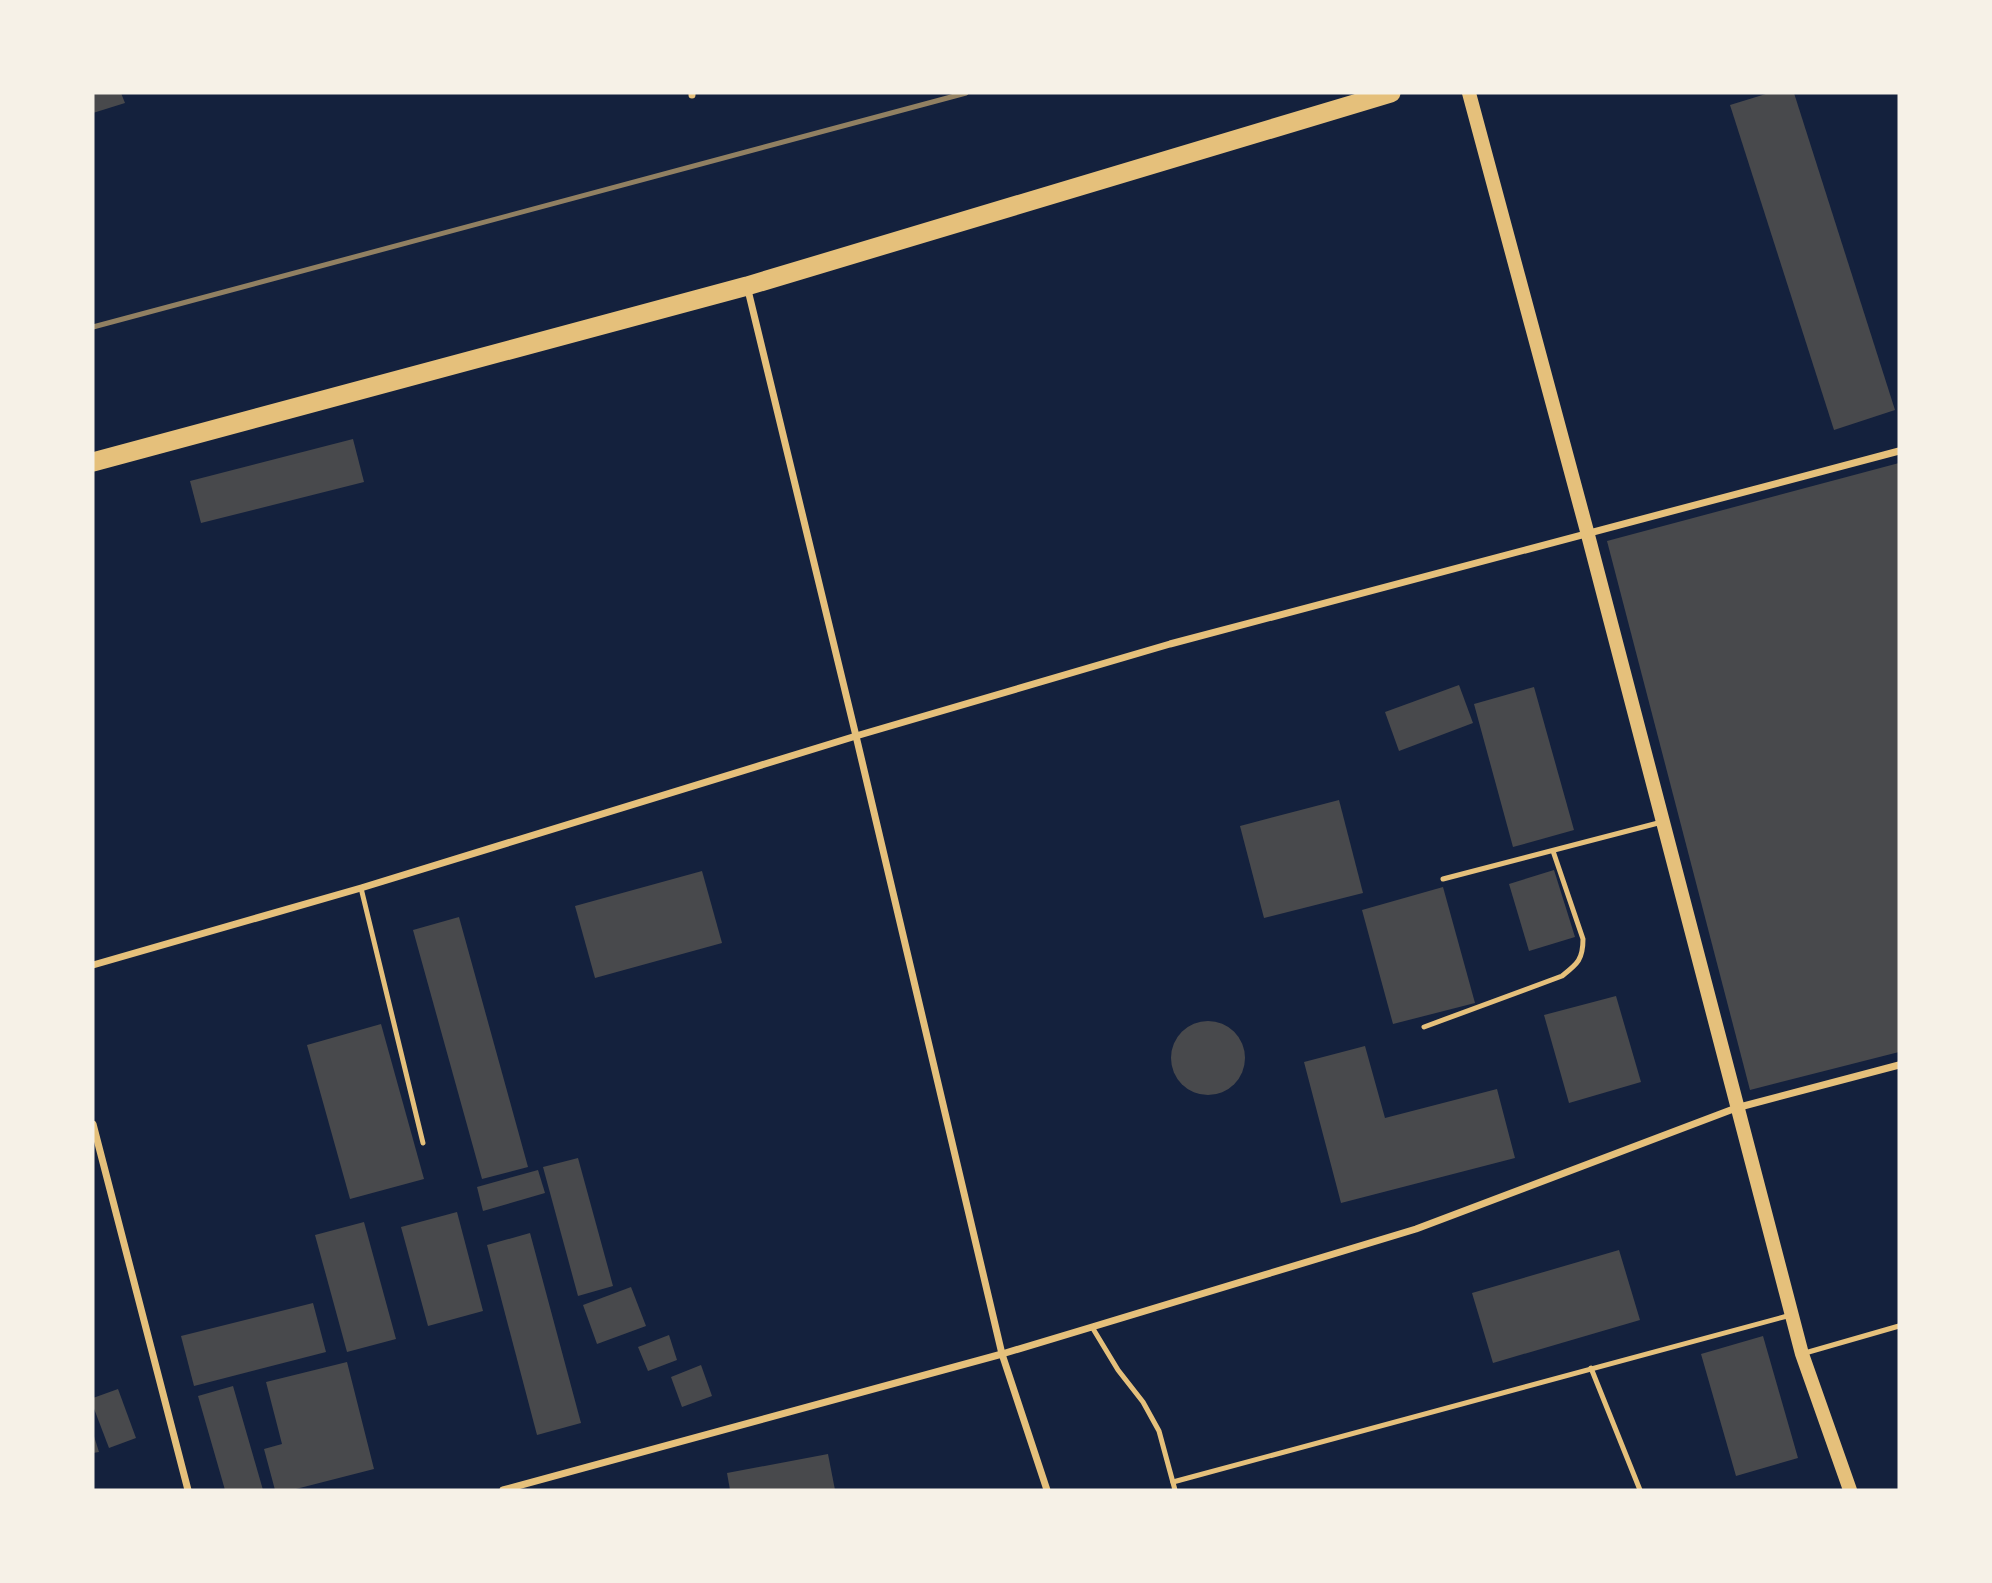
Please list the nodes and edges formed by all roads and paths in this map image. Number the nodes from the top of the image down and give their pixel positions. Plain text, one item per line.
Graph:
1 (1391, 93) edge
2 (1469, 93) edge
3 (747, 286) junction
4 (1899, 451) edge
5 (93, 462) edge
6 (1588, 535) junction
7 (856, 736) junction
8 (1662, 822) junction
9 (1553, 850) junction
10 (1443, 879) dead end
11 (361, 888) junction
12 (93, 965) edge
13 (1424, 1027) dead end
14 (1899, 1065) edge
15 (1736, 1108) junction
16 (93, 1124) edge
17 (423, 1143) dead end
18 (1791, 1315) junction
19 (1899, 1326) edge
20 (1092, 1327) junction
21 (1002, 1354) junction
22 (1802, 1354) junction
23 (1591, 1368) junction
24 (1173, 1482) junction
25 (188, 1490) edge
26 (503, 1490) edge
27 (1047, 1490) edge
28 (1175, 1490) edge
29 (1640, 1490) edge
30 (1850, 1490) edge

1 - 3 highway
2 - 6 main road
3 - 5 highway
3 - 7 street
4 - 6 street
6 - 7 street
6 - 8 main road
7 - 11 street
7 - 21 street
8 - 9 lane
8 - 15 main road
9 - 10 lane
9 - 13 lane
11 - 12 street
11 - 17 lane
14 - 15 street
15 - 18 main road
15 - 20 street
16 - 25 street
18 - 22 main road
18 - 23 lane
19 - 22 lane
20 - 21 street
20 - 24 lane
21 - 26 street
21 - 27 street
22 - 30 main road
23 - 24 lane
23 - 29 lane
24 - 28 lane

